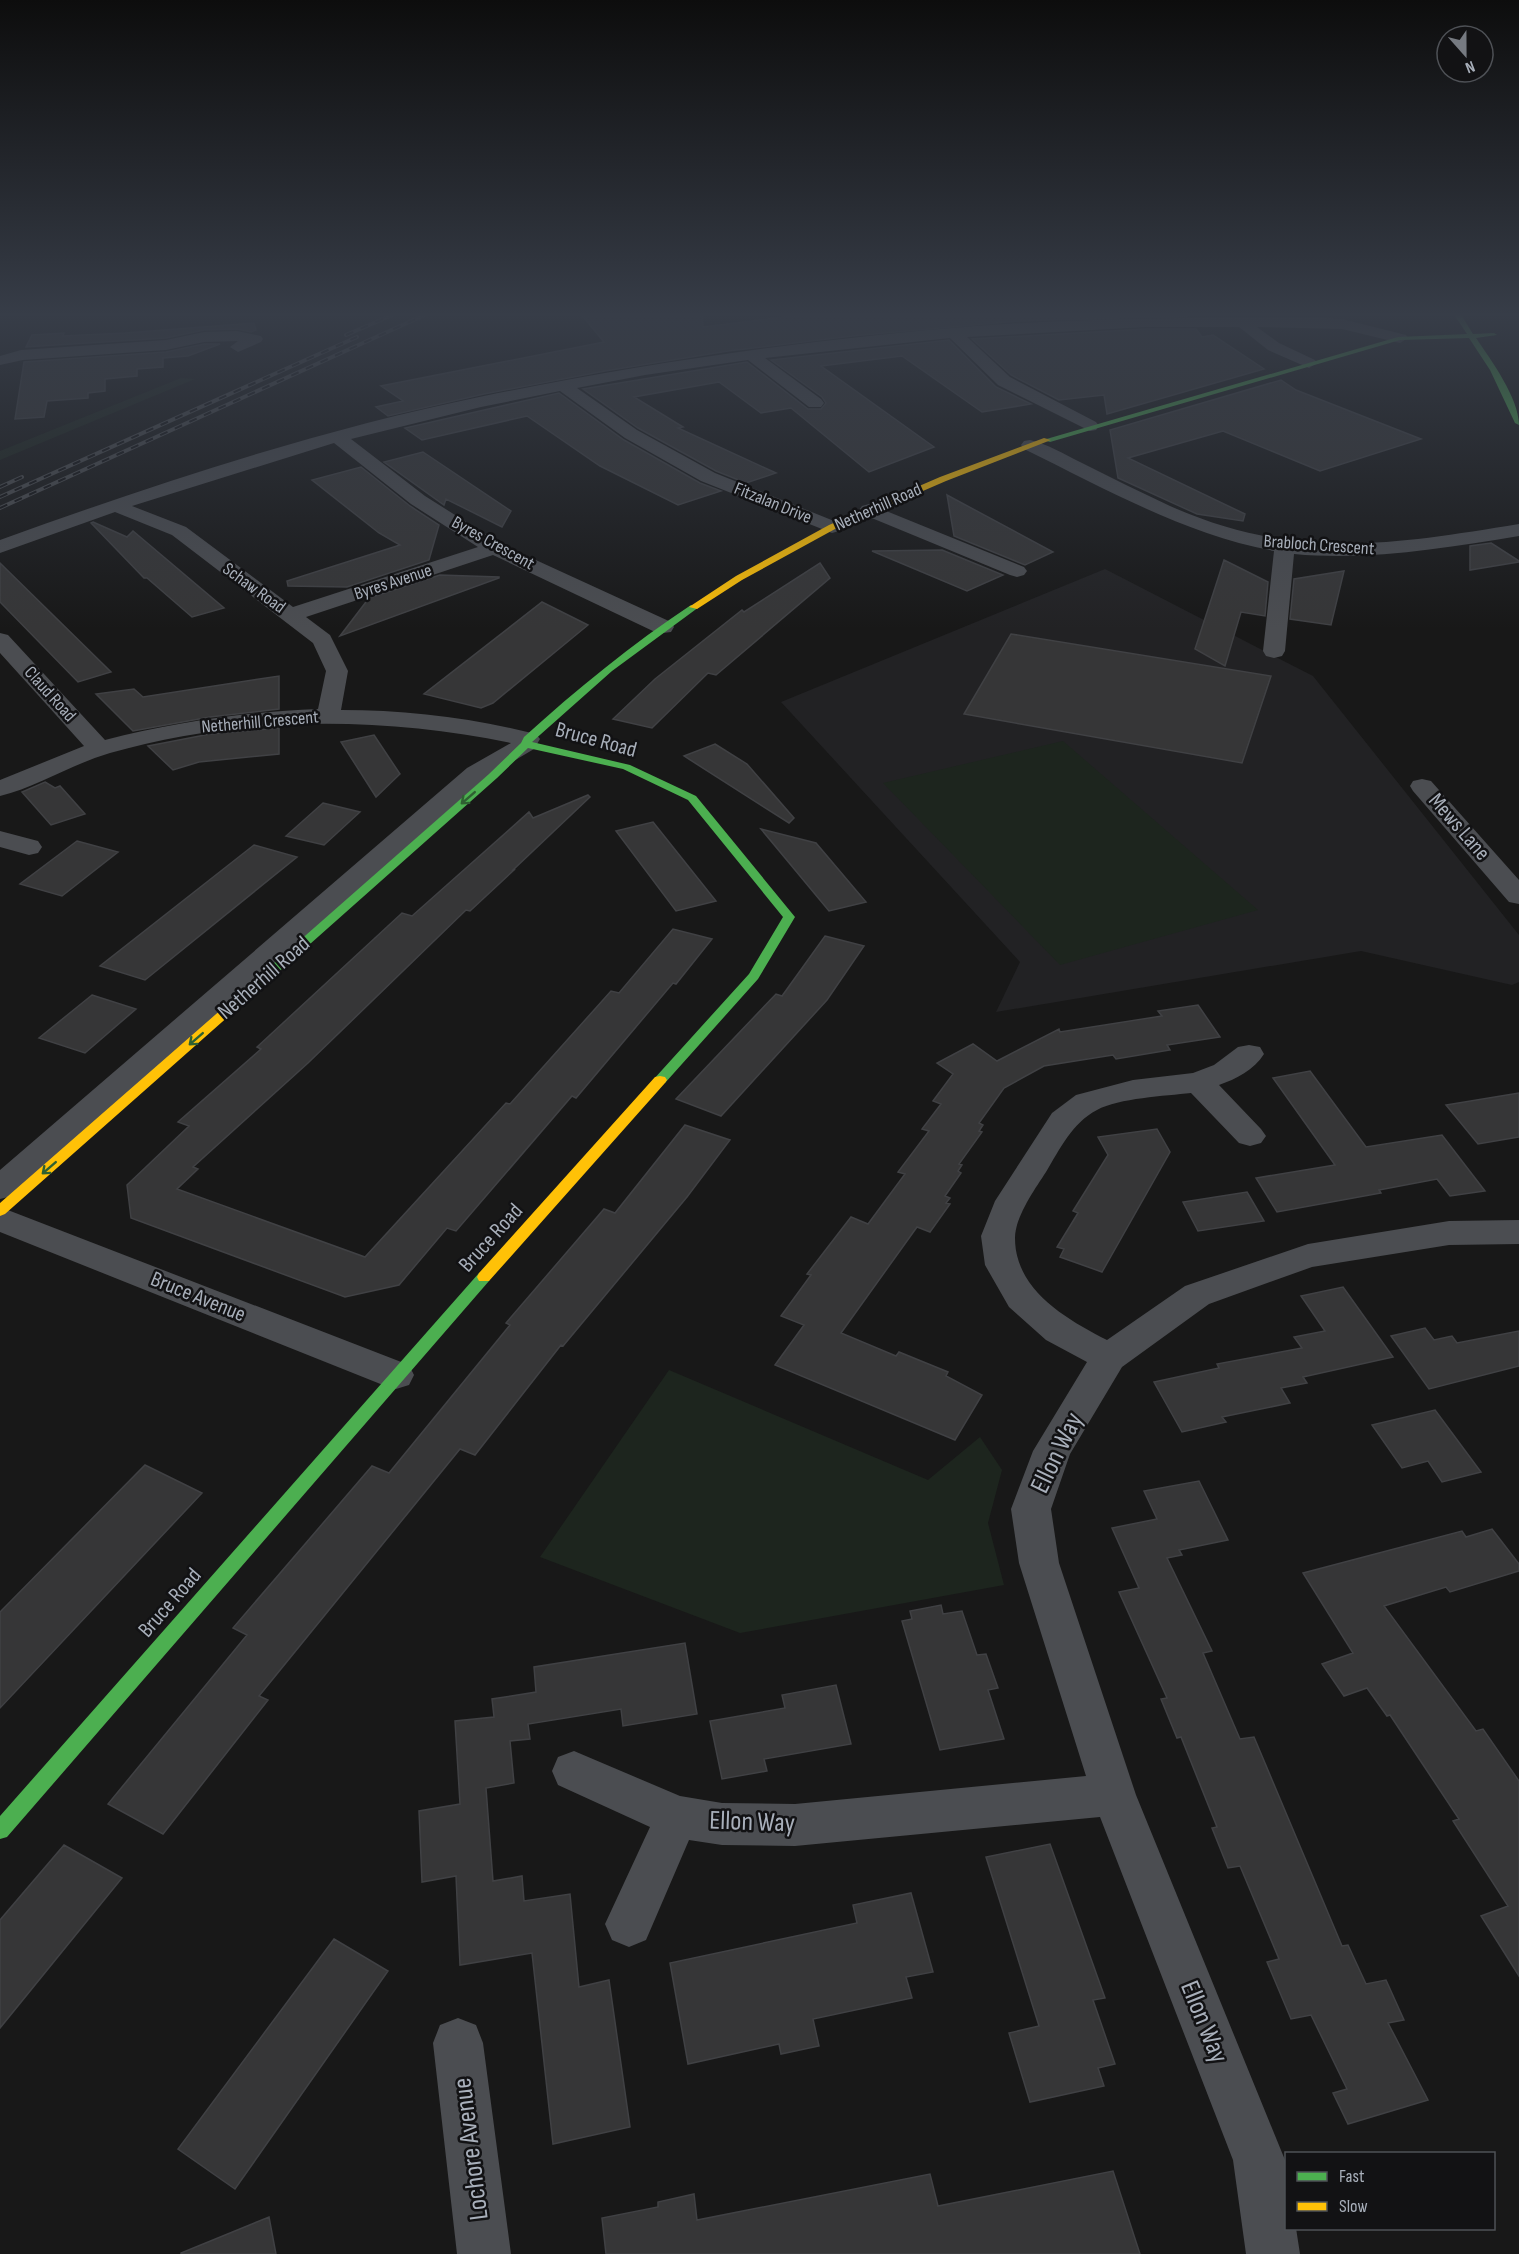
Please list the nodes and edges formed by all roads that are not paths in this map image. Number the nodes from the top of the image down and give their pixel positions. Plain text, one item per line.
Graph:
1 (410, 418) edge
2 (609, 418) edge
3 (1075, 418) edge
4 (1117, 418) edge
5 (1090, 426) junction
6 (337, 437) junction
7 (1030, 445) junction
8 (114, 505) junction
9 (869, 510) junction
10 (832, 527) junction
11 (1519, 530) edge
12 (1285, 546) junction
13 (0, 547) edge
14 (494, 548) junction
15 (1017, 571) dead end
16 (291, 615) junction
17 (663, 627) junction
18 (0, 639) edge
19 (1274, 651) dead end
20 (328, 716) junction
21 (527, 742) junction
22 (99, 748) junction
23 (1422, 786) dead end
24 (0, 789) edge
25 (0, 839) edge
26 (29, 847) dead end
27 (1519, 896) edge
28 (1249, 1054) dead end
29 (1198, 1082) junction
30 (1250, 1136) dead end
31 (0, 1188) edge
32 (0, 1211) edge
33 (0, 1219) edge
34 (1519, 1232) edge
35 (1109, 1357) junction
36 (396, 1376) junction
37 (574, 1771) dead end
38 (1114, 1795) junction
39 (677, 1817) junction
40 (0, 1830) edge
41 (629, 1924) dead end
42 (458, 2043) dead end
43 (484, 2254) edge
44 (1273, 2254) edge

1 - 6 street
2 - 10 street, Fitzalan Drive
3 - 5 street
4 - 5 street, Netherhill Road
5 - 7 street, Netherhill Road
6 - 8 street
6 - 14 street, Byres Crescent
7 - 9 street, Netherhill Road
7 - 12 street, Brabloch Crescent
8 - 13 street
8 - 16 street, Schaw Road
9 - 10 street, Netherhill Road
9 - 15 street
10 - 17 street, Netherhill Road
11 - 12 street, Brabloch Crescent
12 - 19 street
14 - 16 street, Byres Avenue
14 - 17 street, Byres Crescent
16 - 20 street, Schaw Road
17 - 21 street, Netherhill Road
18 - 22 street, Claud Road
20 - 21 street, Netherhill Crescent
20 - 22 street, Netherhill Crescent
21 - 31 street, Netherhill Road
21 -> 32 street, Netherhill Road
21 - 36 street, Bruce Road
22 - 24 street, Netherhill Crescent
23 - 27 street, Mews Lane
25 - 26 street
28 - 29 street
29 - 30 street
29 - 35 street
33 - 36 street, Bruce Avenue
34 - 35 street, Ellon Way
35 - 38 street, Ellon Way
36 - 40 street, Bruce Road
37 - 39 street, Ellon Way
38 - 39 street, Ellon Way
38 - 44 street, Ellon Way
39 - 41 street, Ellon Way
42 - 43 street, Lochore Avenue

